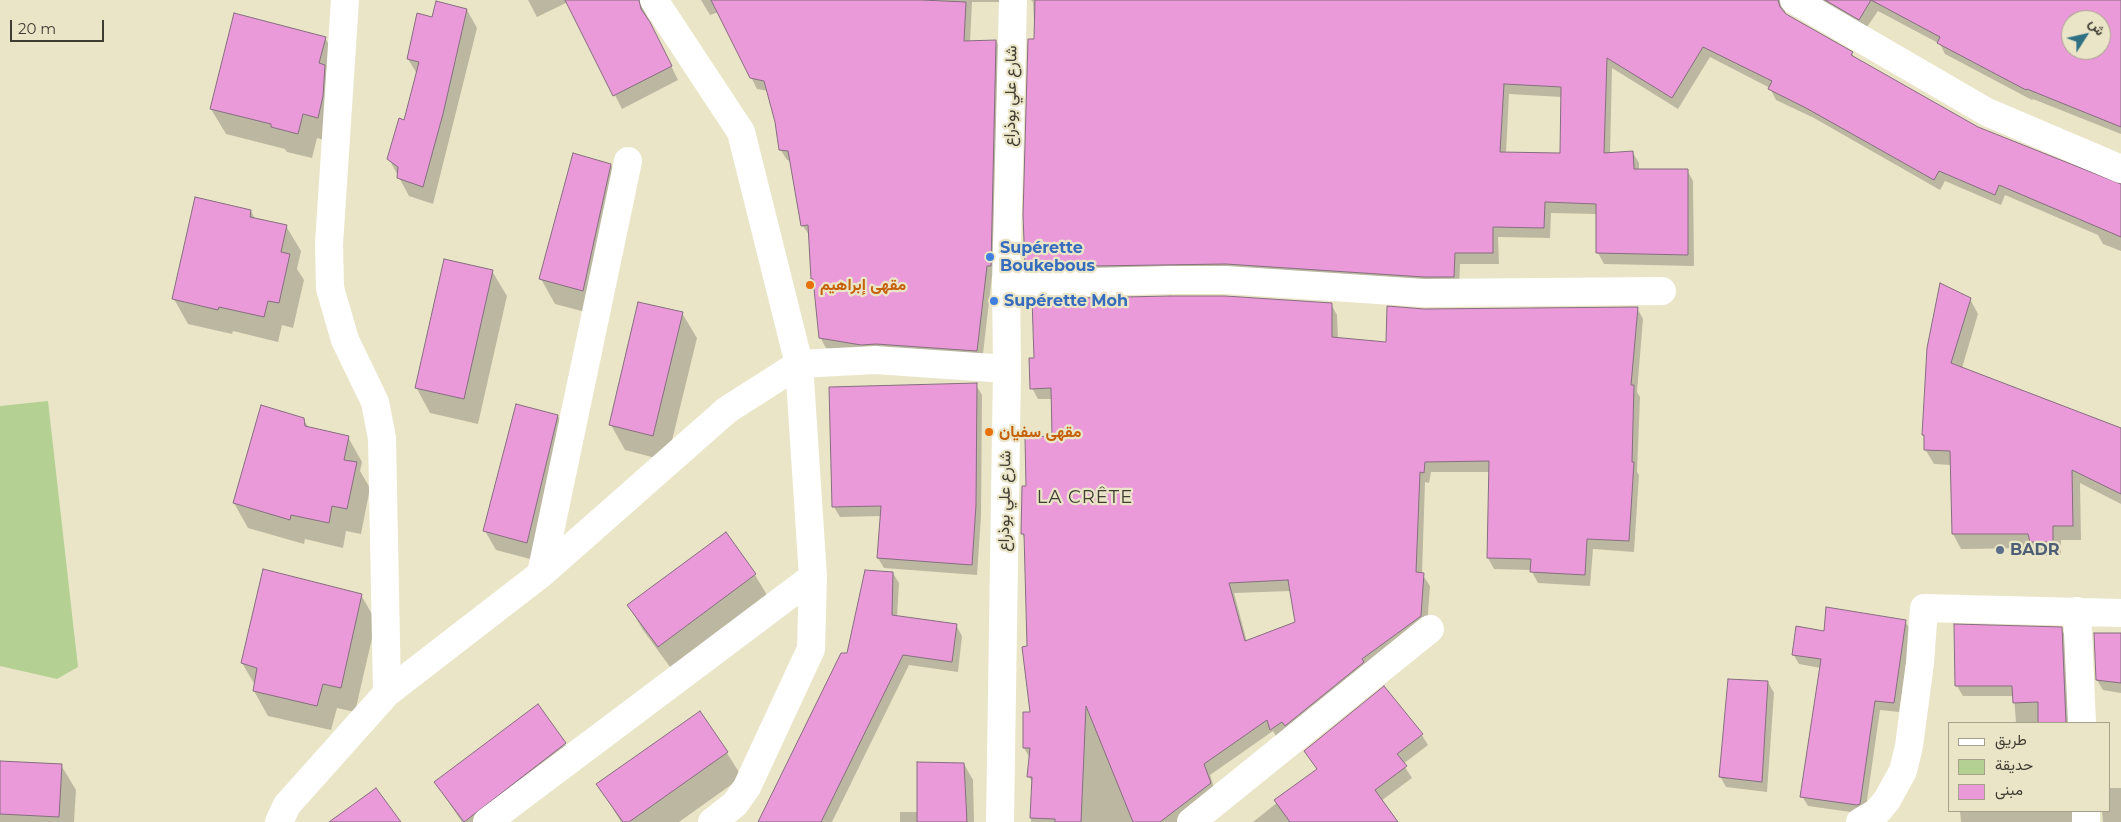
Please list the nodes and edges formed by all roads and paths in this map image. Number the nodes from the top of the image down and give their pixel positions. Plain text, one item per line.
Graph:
1 (345, 0) edge
2 (654, 0) edge
3 (1013, 0) edge
4 (1794, 0) edge
5 (628, 161) dead end
6 (2121, 169) edge
7 (1006, 284) junction
8 (1662, 290) dead end
9 (799, 364) junction
10 (1007, 369) junction
11 (541, 574) junction
12 (813, 577) junction
13 (2077, 611) junction
14 (2121, 613) edge
15 (1430, 629) dead end
16 (387, 693) junction
17 (2082, 722) edge
18 (279, 822) edge
19 (487, 822) edge
20 (712, 822) edge
21 (1000, 822) edge
22 (1191, 822) edge
23 (1860, 822) edge

1 - 16 street
2 - 9 street
3 - 7 street, شارع علي بوذراع
4 - 6 street
5 - 11 street
7 - 8 street
7 - 10 street, شارع علي بوذراع
9 - 10 street
9 - 11 street
9 - 12 street
10 - 21 street, شارع علي بوذراع
11 - 16 street
12 - 19 street
12 - 20 street
13 - 14 street
13 - 17 street
13 - 23 street
15 - 22 street
16 - 18 street

